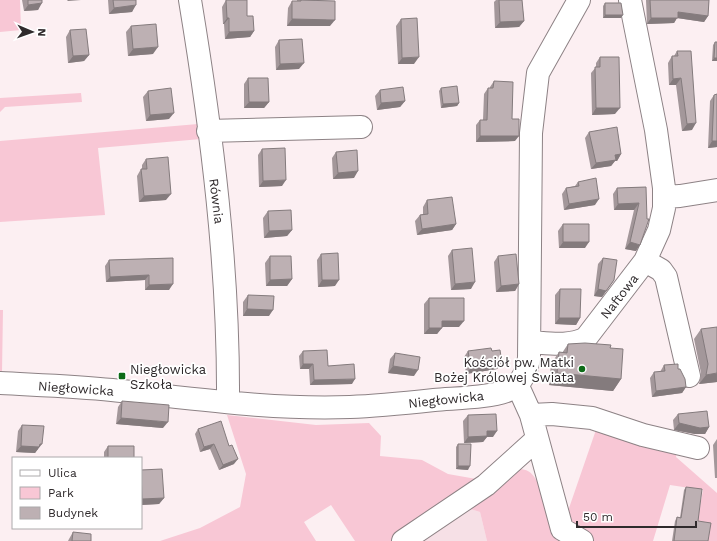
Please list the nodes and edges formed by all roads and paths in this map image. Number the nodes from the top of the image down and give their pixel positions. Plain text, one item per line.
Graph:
1 (190, 0) edge
2 (579, 0) edge
3 (630, 0) edge
4 (361, 127) dead end
5 (208, 131) junction
6 (717, 190) edge
7 (664, 197) junction
8 (645, 261) junction
9 (530, 342) junction
10 (689, 376) dead end
11 (0, 383) edge
12 (517, 384) junction
13 (228, 402) junction
14 (531, 415) junction
15 (537, 439) junction
16 (698, 448) dead end
17 (563, 535) edge
18 (403, 541) edge
19 (582, 541) edge

1 - 5 street, Równia
2 - 9 street
3 - 7 street, Naftowa
4 - 5 street
5 - 13 street, Równia
6 - 7 street
7 - 8 street, Naftowa
8 - 9 street, Naftowa
8 - 10 street
9 - 12 street
11 - 13 street, Niegłowicka
12 - 13 street, Niegłowicka
12 - 14 street
14 - 15 street
14 - 16 street
15 - 17 street
15 - 18 street
17 - 19 street

